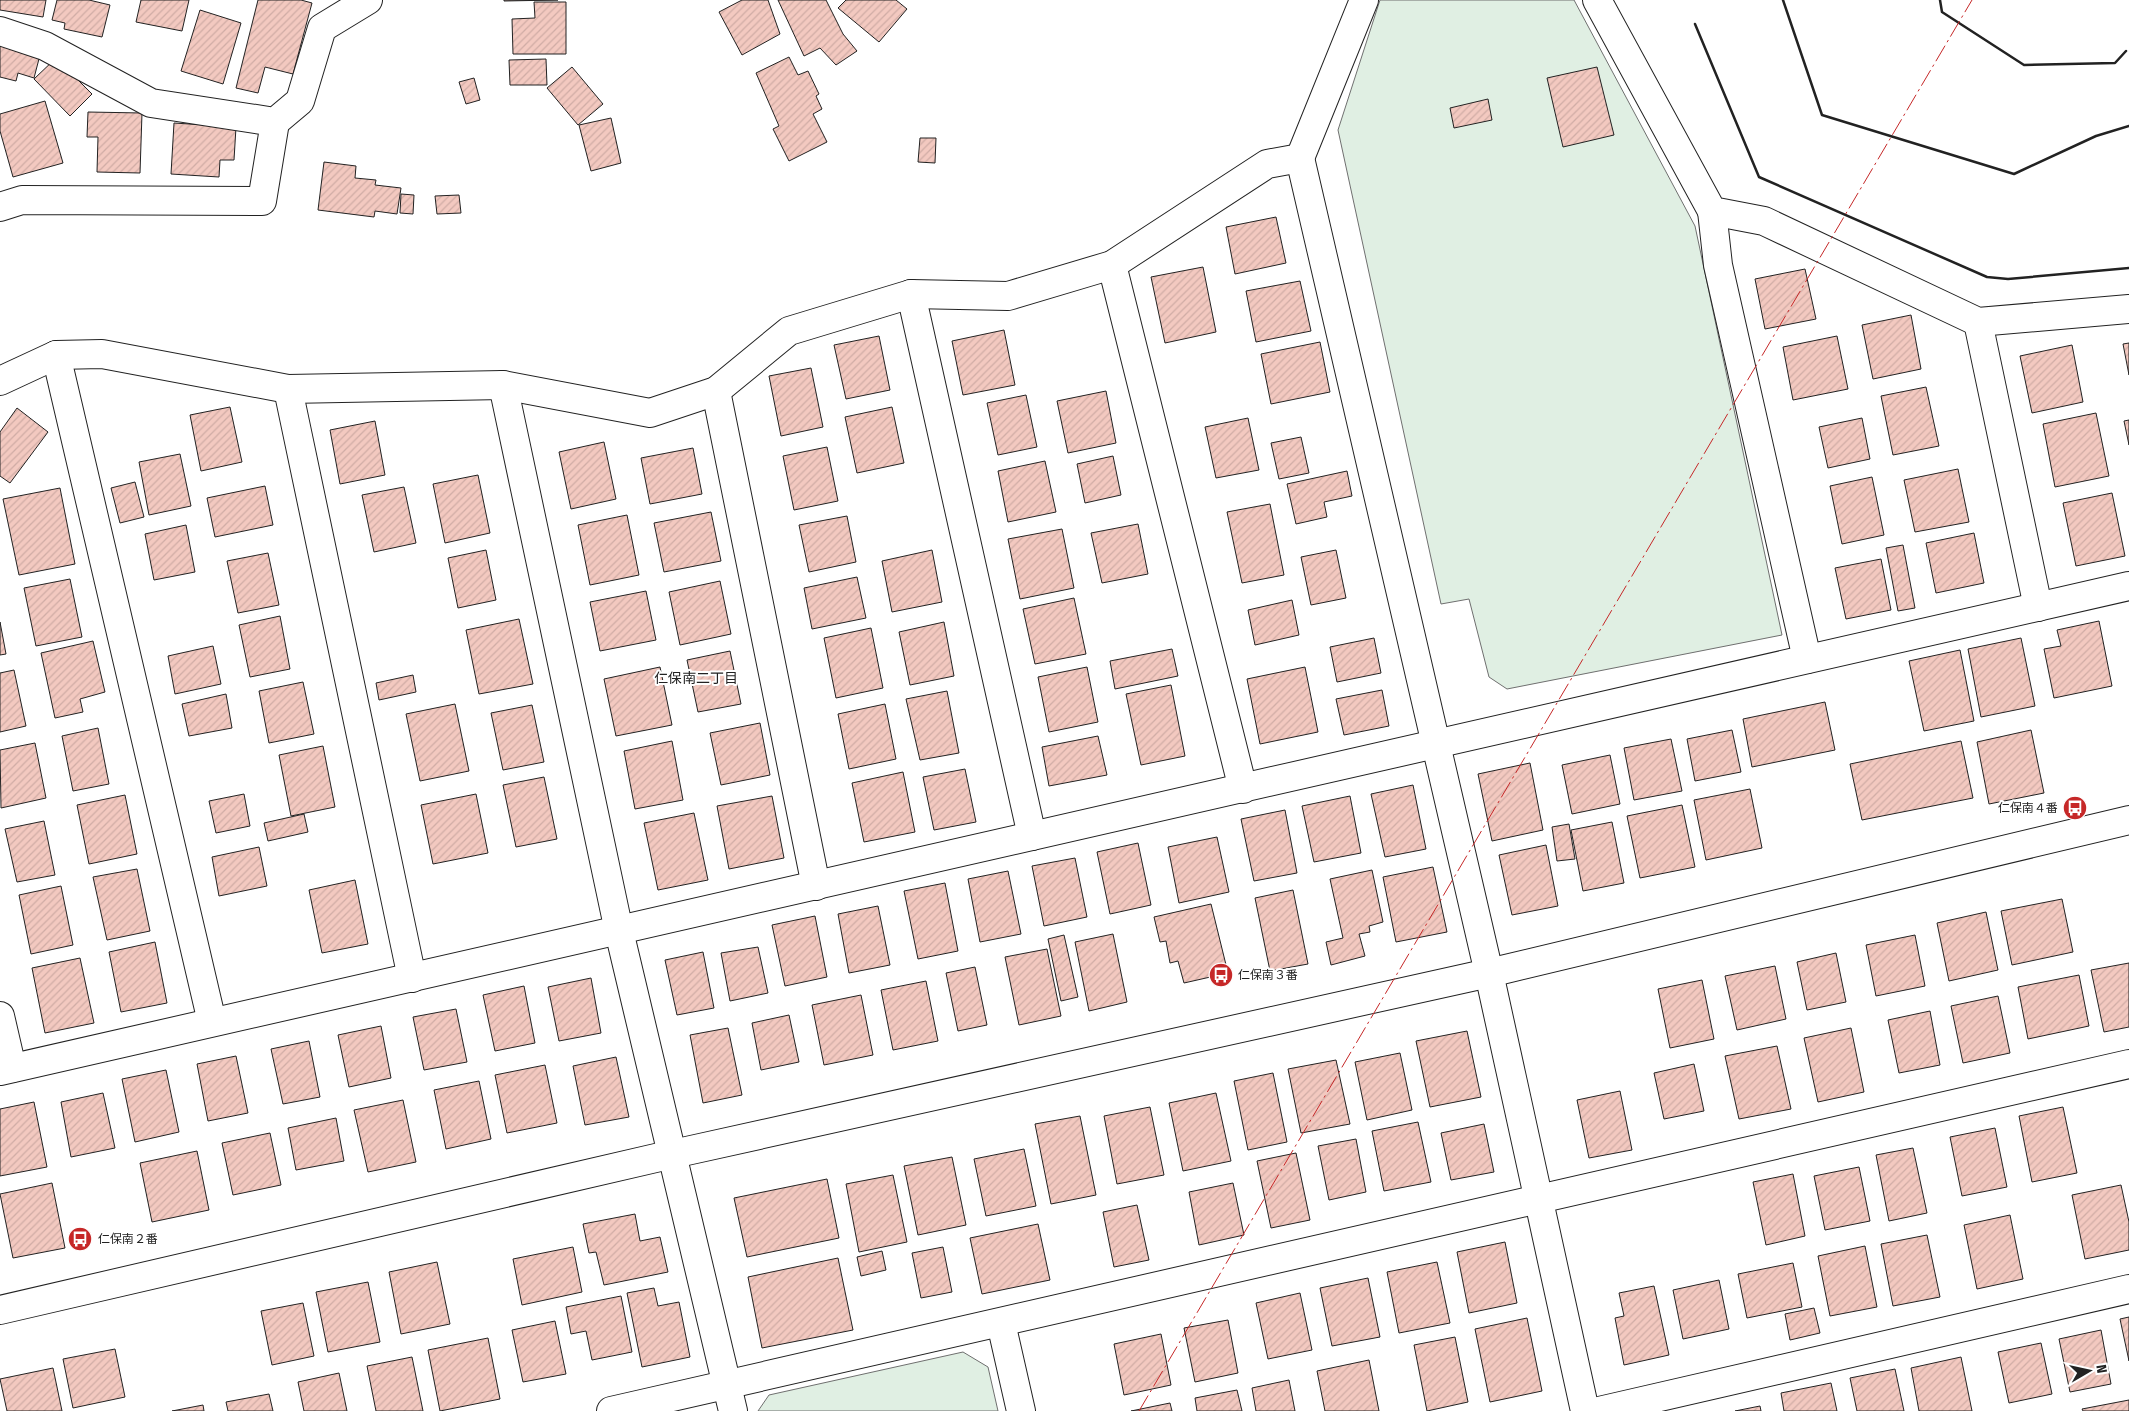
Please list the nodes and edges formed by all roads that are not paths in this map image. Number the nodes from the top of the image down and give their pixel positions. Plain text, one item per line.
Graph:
1 (368, 0) edge
2 (1364, 0) edge
3 (1597, 0) edge
4 (0, 31) edge
5 (275, 122) junction
6 (1300, 158) junction
7 (0, 207) edge
8 (1712, 212) junction
9 (1112, 265) junction
10 (911, 294) junction
11 (2129, 309) edge
12 (1978, 322) junction
13 (56, 355) junction
14 (0, 381) edge
15 (503, 385) junction
16 (288, 389) junction
17 (716, 391) junction
18 (2129, 586) edge
19 (2038, 607) junction
20 (1807, 659) junction
21 (1435, 745) junction
22 (1243, 788) junction
23 (2129, 820) edge
24 (1032, 836) junction
25 (816, 886) junction
26 (619, 931) junction
27 (1489, 973) junction
28 (412, 978) junction
29 (0, 1016) edge
30 (212, 1022) junction
31 (2129, 1064) edge
32 (6, 1069) edge
33 (673, 1154) junction
34 (1539, 1200) junction
35 (2129, 1289) edge
36 (0, 1310) edge
37 (1000, 1323) junction
38 (727, 1384) junction
39 (610, 1411) edge
40 (733, 1411) edge
41 (1021, 1411) edge
42 (1584, 1411) edge
43 (1599, 1411) edge

1 - 5 street
2 - 6 street
3 - 8 street
4 - 5 street
5 - 7 street
6 - 9 street
6 - 21 street
8 - 12 street
8 - 20 street
9 - 10 street
9 - 22 street
10 - 17 street
10 - 24 street
11 - 12 street
12 - 19 street
13 - 14 street
13 - 16 street
13 - 30 street
15 - 16 street
15 - 17 street
15 - 26 street
16 - 28 street
17 - 25 street
18 - 19 street
19 - 20 street
20 - 21 street
21 - 22 street
21 - 27 street
22 - 24 street
23 - 27 street
24 - 25 street
25 - 26 street
26 - 28 street
26 - 33 street
27 - 33 street
27 - 34 street
28 - 30 street
29 - 32 street
30 - 32 street
31 - 34 street
33 - 36 street
33 - 38 street
34 - 37 street
34 - 42 street
35 - 43 street
37 - 38 street
37 - 41 street
38 - 39 street
38 - 40 street

